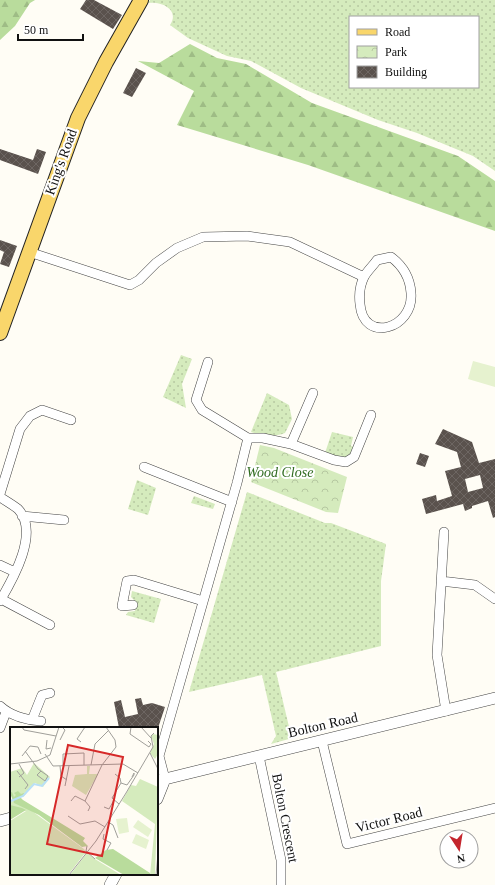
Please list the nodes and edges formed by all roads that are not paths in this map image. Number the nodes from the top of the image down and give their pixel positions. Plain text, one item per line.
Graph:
1 (141, 0) edge
2 (29, 252) junction
3 (364, 277) junction
4 (0, 333) edge
5 (208, 362) dead end
6 (313, 393) dead end
7 (371, 415) dead end
8 (71, 420) dead end
9 (248, 438) junction
10 (291, 444) junction
11 (144, 467) dead end
12 (0, 494) edge
13 (0, 497) edge
14 (232, 502) junction
15 (22, 516) junction
16 (64, 520) dead end
17 (444, 532) dead end
18 (0, 565) edge
19 (15, 572) junction
20 (441, 581) junction
21 (495, 599) edge
22 (1, 600) edge
23 (203, 602) junction
24 (133, 605) dead end
25 (50, 625) dead end
26 (50, 693) dead end
27 (495, 698) edge
28 (3, 709) edge
29 (446, 711) junction
30 (0, 728) edge
31 (322, 741) junction
32 (259, 756) junction
33 (161, 780) edge
34 (158, 794) edge
35 (495, 808) edge
36 (10, 818) edge
37 (0, 821) edge
38 (115, 875) edge
39 (110, 885) edge
40 (281, 885) edge

1 - 2 main road, King's Road
2 - 3 street
2 - 4 main road, King's Road
3 - 3 street
5 - 9 street
6 - 10 street
7 - 10 street
8 - 12 street
9 - 10 street
9 - 14 street
11 - 14 street
13 - 15 street
14 - 23 street
15 - 16 street
15 - 19 street
17 - 20 street
18 - 19 street
19 - 22 street
20 - 21 street
20 - 29 street
22 - 25 street
23 - 24 street
23 - 33 street
26 - 28 street
27 - 29 street, Bolton Road
28 - 30 street
29 - 31 street, Bolton Road
31 - 32 street, Bolton Road
31 - 35 street, Victor Road
32 - 33 street, Bolton Road
32 - 40 street, Bolton Crescent
33 - 34 street
36 - 37 street
38 - 39 street

